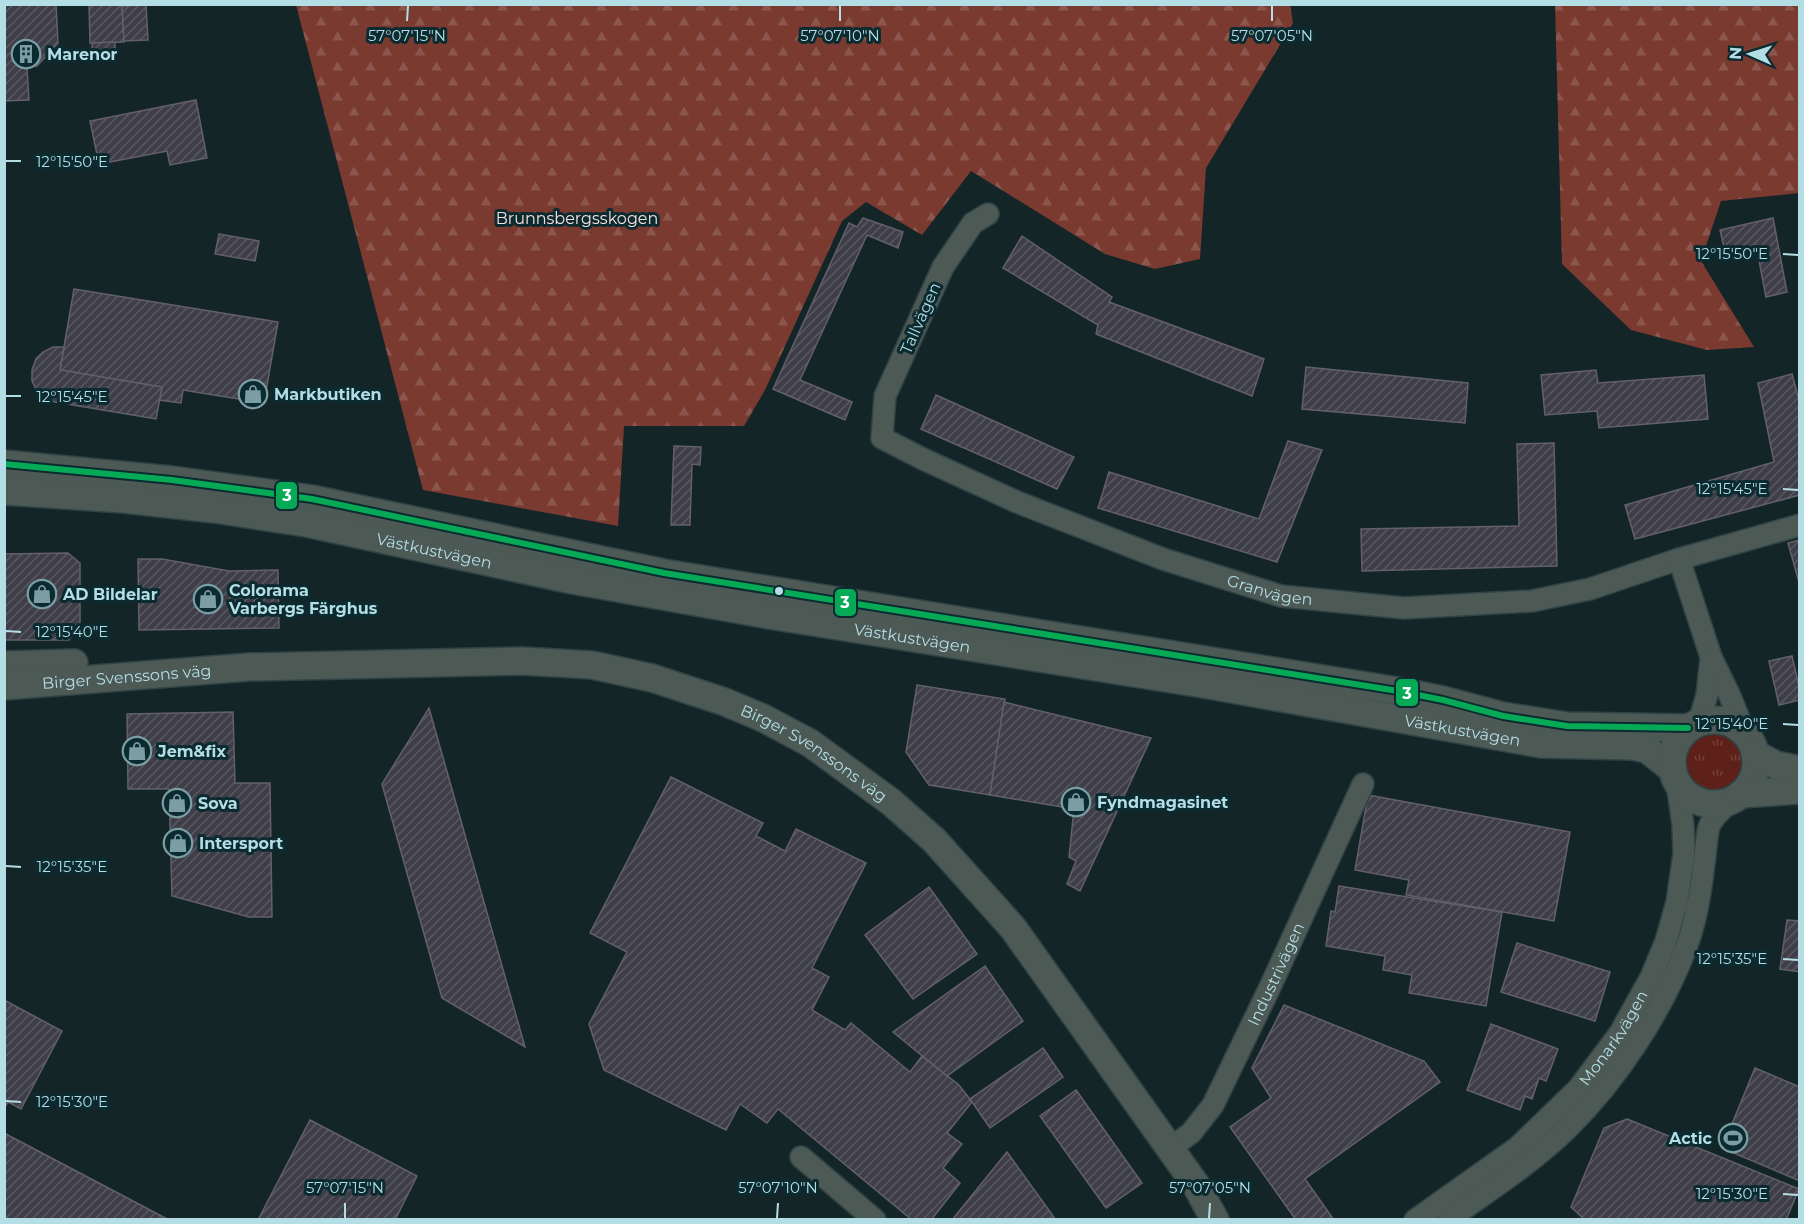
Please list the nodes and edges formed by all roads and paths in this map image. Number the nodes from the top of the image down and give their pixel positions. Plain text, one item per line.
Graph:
1 (988, 214) dead end
2 (882, 438) joint
3 (4, 464) edge
4 (4, 491) edge
5 (1800, 525) edge
6 (1679, 559) junction
7 (1711, 657) junction
8 (4, 665) edge
9 (249, 667) junction
10 (4, 686) edge
11 (1694, 725) junction
12 (1750, 744) junction
13 (1800, 770) edge
14 (1674, 776) junction
15 (1363, 784) dead end
16 (1800, 790) edge
17 (1737, 797) junction
18 (1169, 1149) junction
19 (801, 1157) dead end
20 (1196, 1185) junction
21 (875, 1220) edge
22 (1198, 1220) edge
23 (1215, 1220) edge
24 (1232, 1220) edge
25 (1415, 1220) edge
26 (1448, 1220) edge

1 - 2 street, Tallvägen
2 - 6 street, Granvägen
3 - 11 street, Västkustvägen
4 - 14 street, Västkustvägen
5 - 6 street, Granvägen
6 - 7 street
7 - 11 street
7 - 12 street
8 - 9 street, Birger Svenssons väg
9 - 10 street, Birger Svenssons väg
9 - 18 street, Birger Svenssons väg
11 - 12 street
11 - 14 street
12 - 13 street
12 - 17 street
14 - 17 street
14 - 25 street, Monarkvägen
15 - 18 street, Industrivägen
16 - 17 street
17 - 26 street, Monarkvägen
18 - 20 street, Birger Svenssons väg
19 - 21 street
20 - 22 street
20 - 23 street, Birger Svenssons väg
20 - 24 street, Birger Svenssons väg

